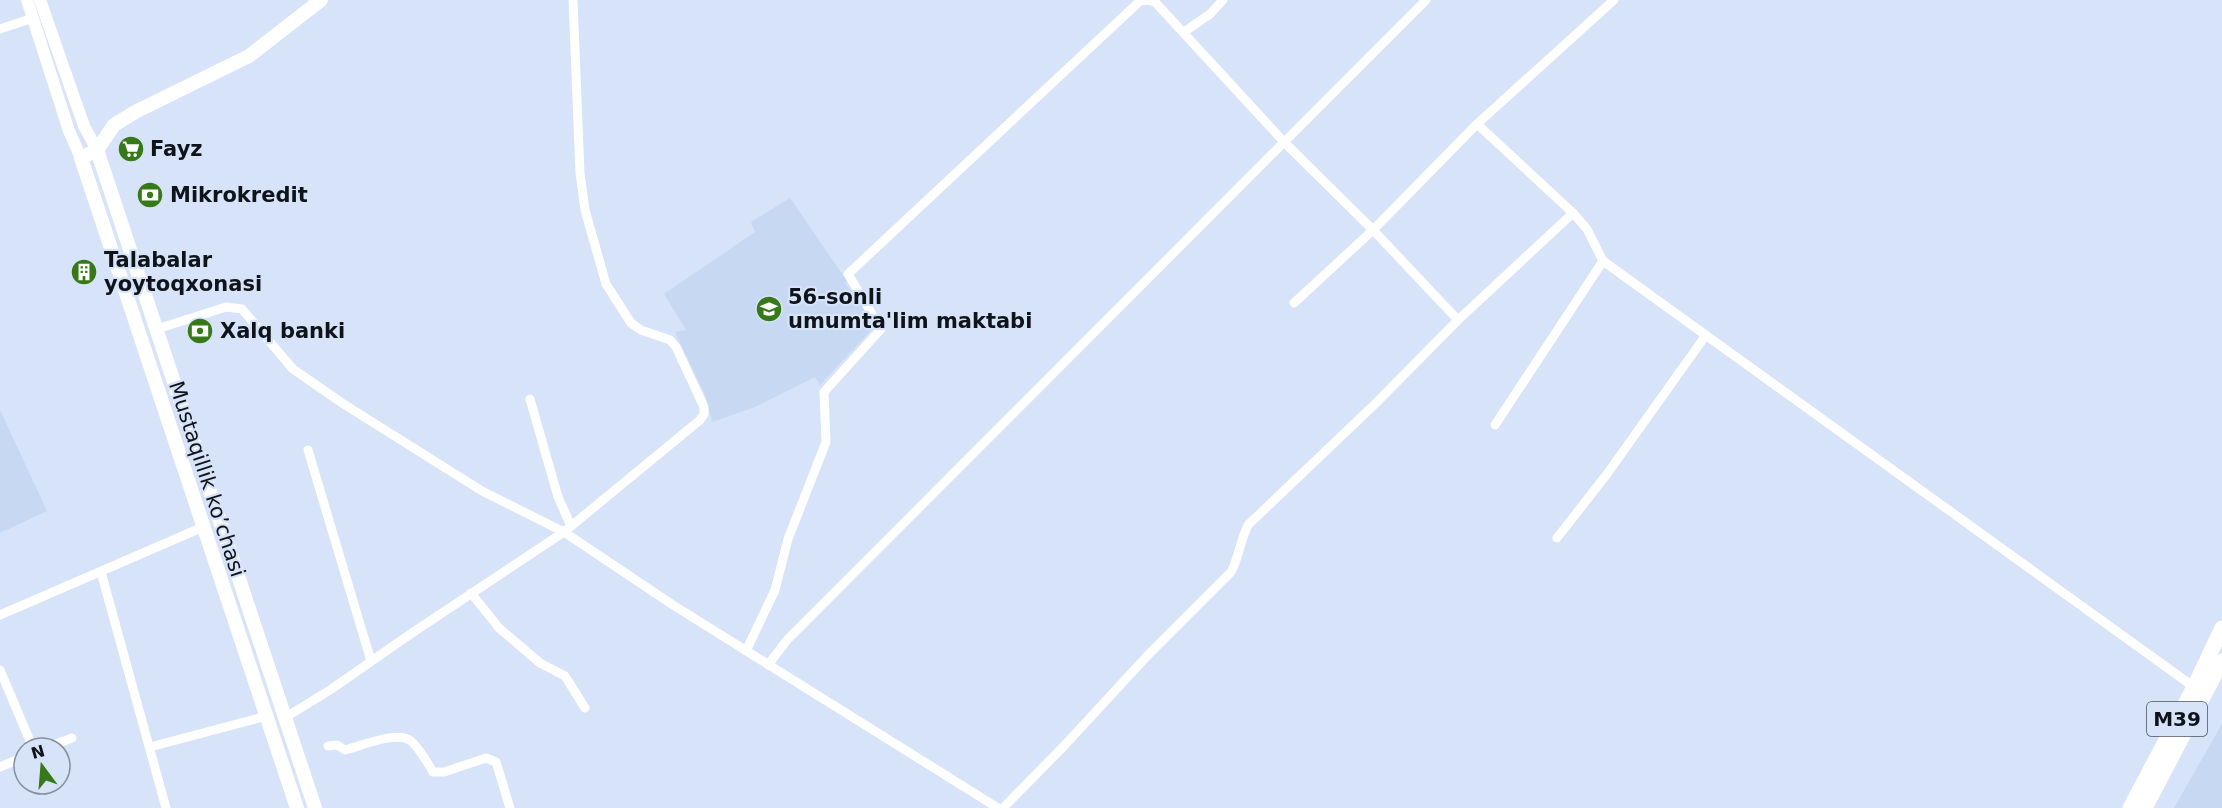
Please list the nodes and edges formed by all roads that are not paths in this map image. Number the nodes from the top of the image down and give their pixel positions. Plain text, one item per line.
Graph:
1 (27, 0) edge
2 (40, 0) edge
3 (321, 0) edge
4 (573, 0) edge
5 (1224, 0) edge
6 (1426, 0) edge
7 (1614, 0) edge
8 (33, 18) junction
9 (0, 29) edge
10 (1184, 32) junction
11 (1477, 124) junction
12 (1284, 142) junction
13 (97, 150) junction
14 (81, 158) junction
15 (1573, 213) junction
16 (1373, 230) junction
17 (1603, 261) junction
18 (1294, 303) dead end
19 (1458, 320) junction
20 (157, 329) junction
21 (1706, 335) junction
22 (530, 399) dead end
23 (1495, 425) dead end
24 (308, 450) dead end
25 (203, 527) junction
26 (567, 529) junction
27 (1557, 538) dead end
28 (100, 572) junction
29 (471, 593) junction
30 (0, 615) edge
31 (2222, 628) edge
32 (746, 651) junction
33 (371, 661) junction
34 (2222, 661) edge
35 (768, 665) junction
36 (0, 670) edge
37 (2194, 687) junction
38 (585, 708) dead end
39 (267, 716) junction
40 (286, 717) junction
41 (28, 736) edge
42 (328, 746) dead end
43 (150, 747) junction
44 (166, 808) edge
45 (297, 808) edge
46 (315, 808) edge
47 (510, 808) edge
48 (998, 808) edge
49 (1003, 808) edge
50 (2130, 808) edge
51 (2145, 808) edge

1 - 8 street
2 - 13 street
3 - 13 main road
4 - 26 street
5 - 10 street
6 - 12 street
7 - 11 street
8 - 9 street
8 - 14 street
10 - 12 street
10 - 32 street
11 - 15 street
11 - 16 street
12 - 16 street
12 - 35 street
13 - 14 main road
13 - 20 main road, Mustaqillik ko’chasi
14 - 25 main road, Mustaqillik ko’chasi
15 - 17 street
15 - 19 street
16 - 18 street
16 - 19 street
17 - 21 street
17 - 23 street
19 - 49 street
20 - 26 street
20 - 40 main road, Mustaqillik ko’chasi
21 - 27 street
21 - 37 street
22 - 26 street
24 - 33 street
25 - 28 street
25 - 39 main road, Mustaqillik ko’chasi
26 - 29 street
26 - 32 street
28 - 30 street
28 - 43 street
29 - 33 street
29 - 38 street
31 - 37 highway, M39
32 - 35 street
33 - 40 street
34 - 51 highway, M39
35 - 48 street
36 - 41 street
37 - 50 highway, M39
39 - 43 street
39 - 45 main road, Mustaqillik ko’chasi
40 - 46 main road, Mustaqillik ko’chasi
42 - 47 street
43 - 44 street

